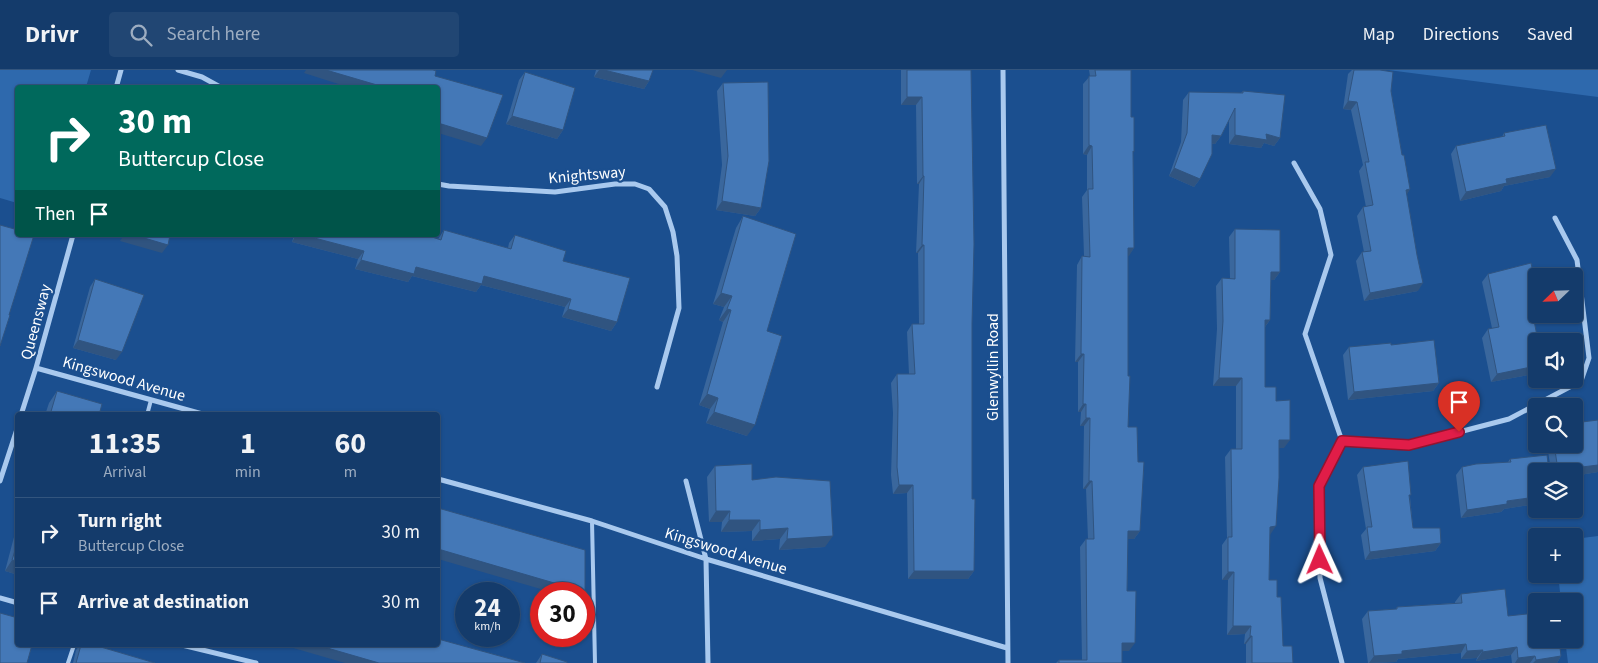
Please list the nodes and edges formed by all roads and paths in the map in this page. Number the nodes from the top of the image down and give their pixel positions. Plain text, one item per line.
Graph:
1 (121, 70) edge
2 (178, 70) edge
3 (1003, 70) edge
4 (117, 85) edge
5 (217, 85) edge
6 (1294, 163) dead end
7 (440, 184) edge
8 (1555, 218) dead end
9 (72, 237) edge
10 (36, 368) junction
11 (657, 387) dead end
12 (151, 400) junction
13 (22, 412) edge
14 (148, 412) edge
15 (195, 412) edge
16 (15, 435) edge
17 (1342, 441) junction
18 (440, 479) edge
19 (0, 481) edge
20 (686, 481) dead end
21 (592, 521) junction
22 (706, 559) junction
23 (0, 598) edge
24 (15, 602) edge
25 (73, 647) edge
26 (190, 647) edge
27 (1007, 648) junction
28 (68, 663) edge
29 (256, 663) edge
30 (595, 663) edge
31 (708, 663) edge
32 (1008, 663) edge
33 (1342, 663) edge

1 - 4 street
2 - 5 street
3 - 27 street, Glenwyllin Road
6 - 17 street
7 - 11 street, Knightsway
8 - 17 street
9 - 10 street, Queensway
10 - 12 street, Kingswood Avenue
10 - 13 street, Queensway
12 - 14 lane
12 - 15 street, Kingswood Avenue
16 - 19 street
17 - 33 street
18 - 21 street, Kingswood Avenue
20 - 22 street
21 - 22 street, Kingswood Avenue
21 - 30 lane
22 - 27 street, Kingswood Avenue
22 - 31 street
23 - 24 street
25 - 28 lane
26 - 29 street
27 - 32 street, Glenwyllin Road

